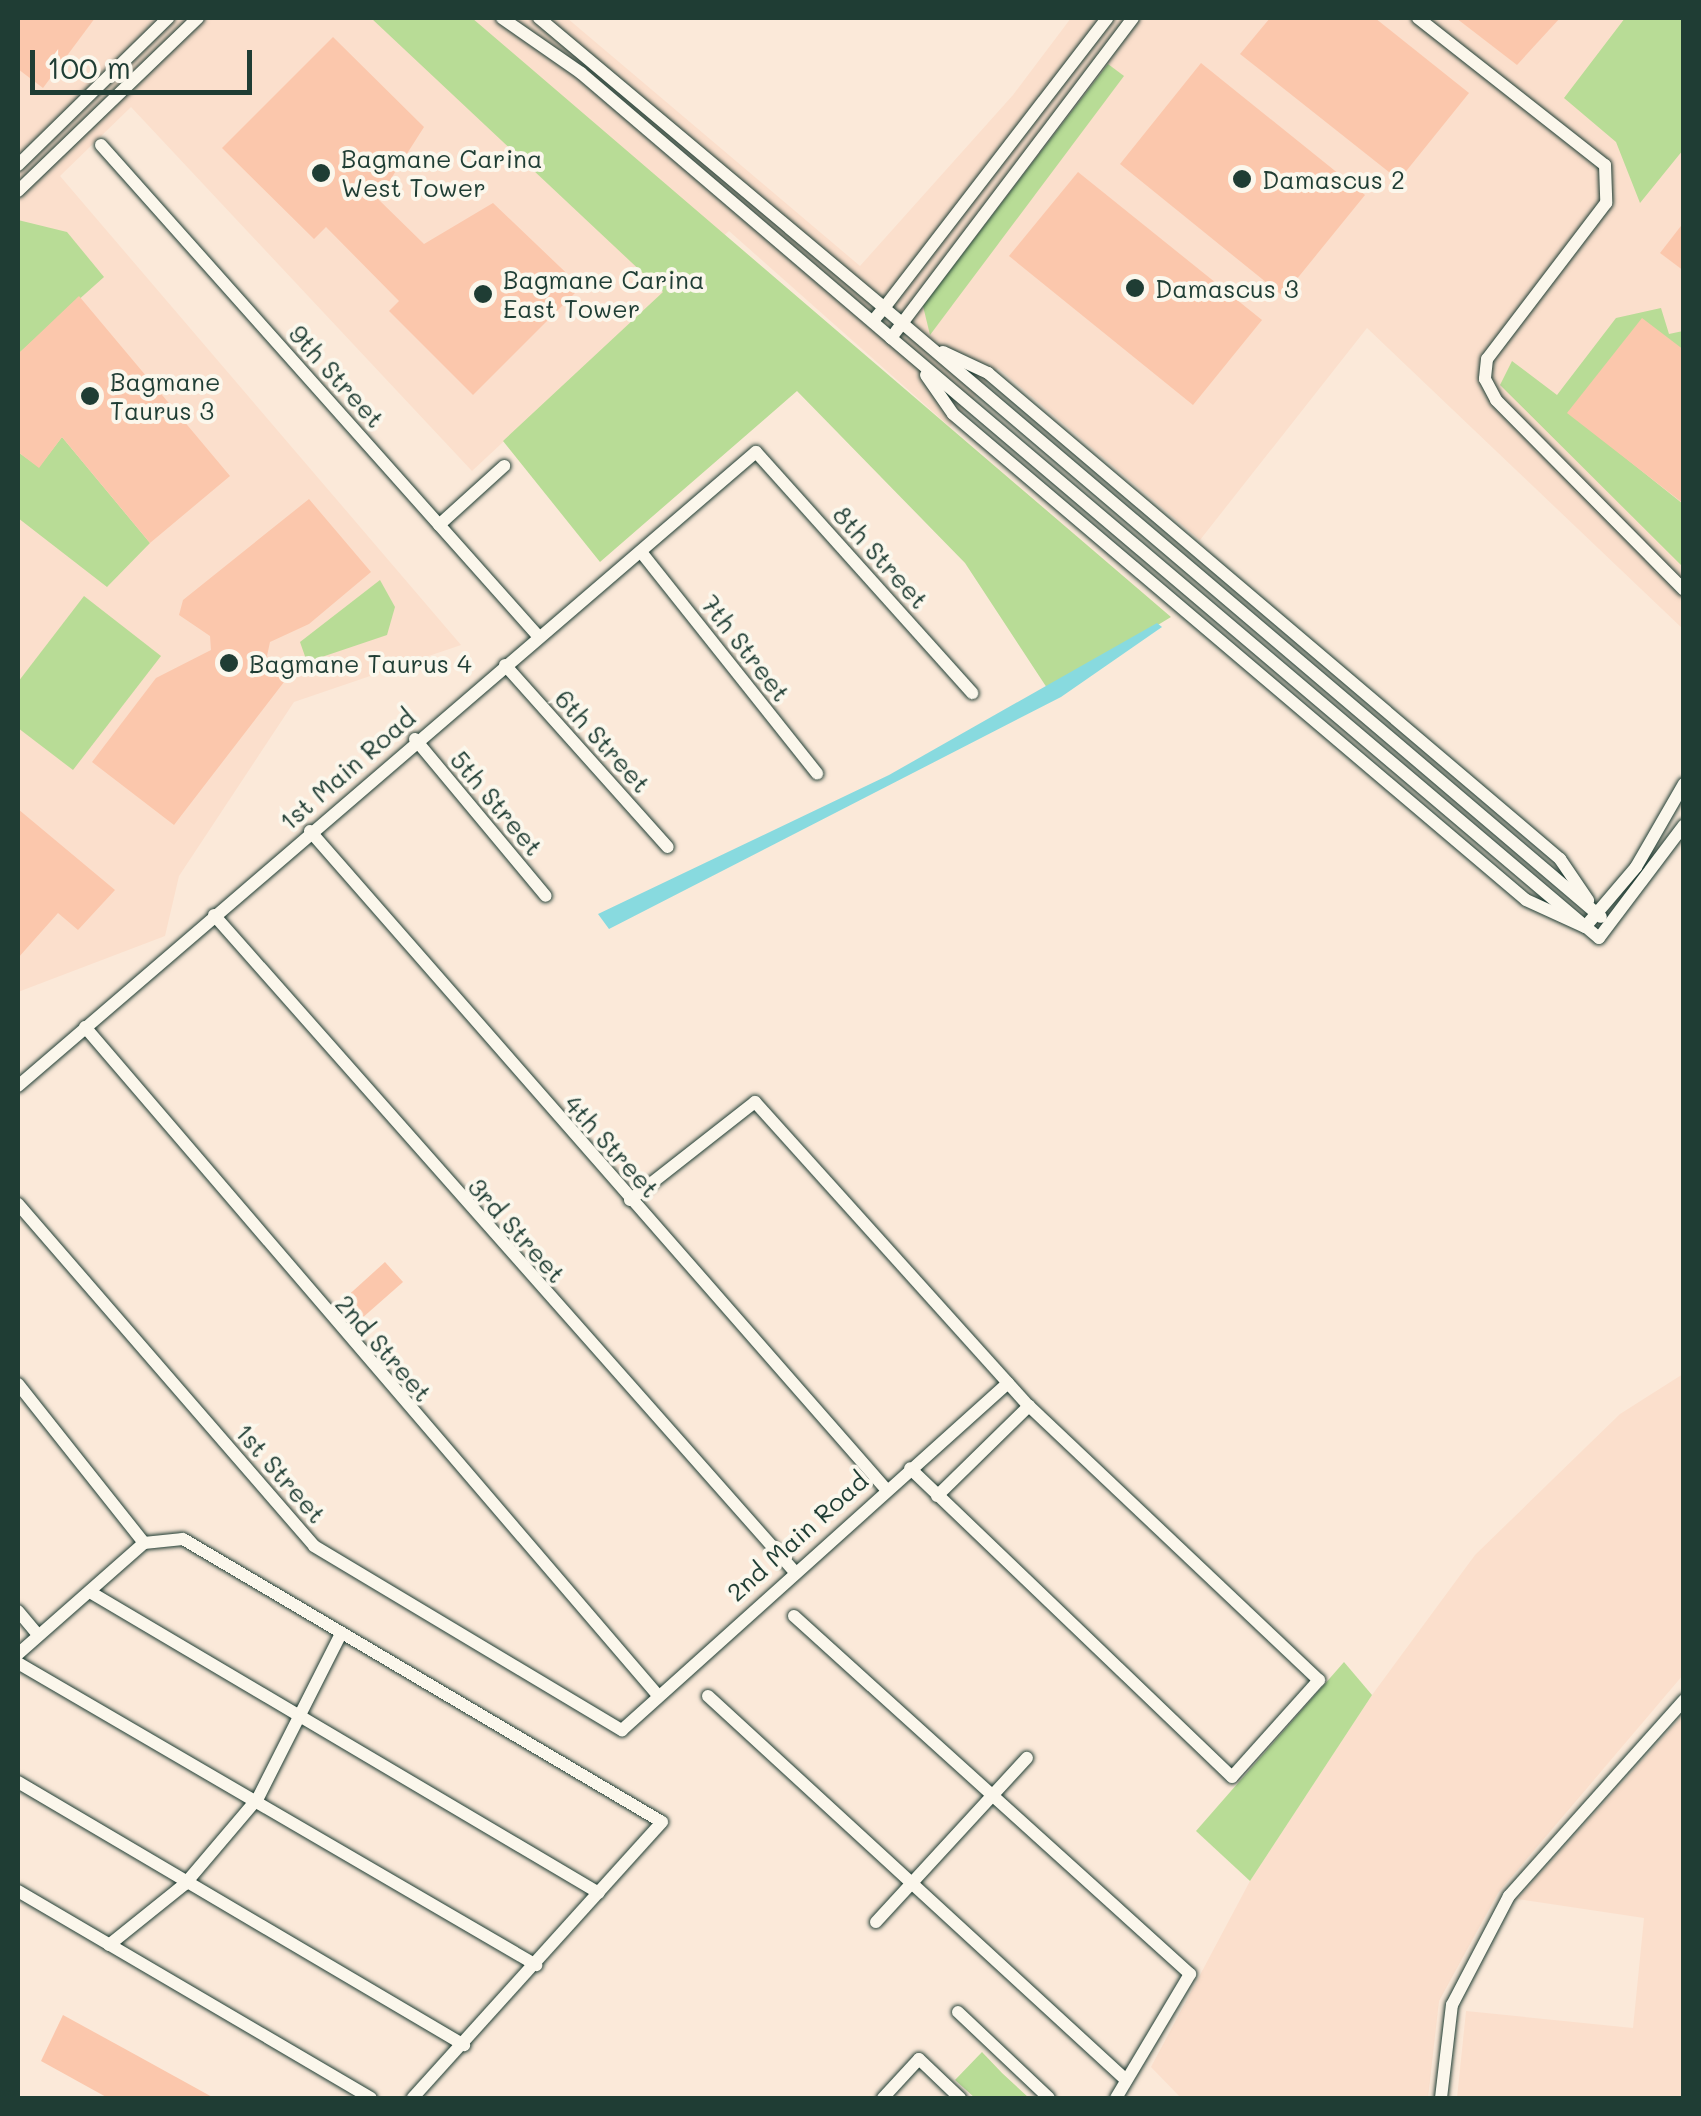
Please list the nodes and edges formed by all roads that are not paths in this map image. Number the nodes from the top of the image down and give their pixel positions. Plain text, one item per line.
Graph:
1 (168, 18) edge
2 (198, 18) edge
3 (502, 18) edge
4 (538, 18) edge
5 (1107, 18) edge
6 (1133, 18) edge
7 (1418, 18) edge
8 (100, 146) dead end
9 (18, 165) edge
10 (18, 191) edge
11 (884, 308) junction
12 (873, 321) junction
13 (902, 323) junction
14 (890, 338) junction
15 (927, 344) junction
16 (915, 358) junction
17 (756, 452) joint
18 (504, 466) dead end
19 (439, 525) junction
20 (641, 552) junction
21 (1684, 590) edge
22 (539, 636) junction
23 (505, 665) junction
24 (972, 693) dead end
25 (415, 739) junction
26 (816, 773) dead end
27 (1684, 784) edge
28 (1684, 825) edge
29 (310, 831) junction
30 (668, 847) dead end
31 (546, 896) dead end
32 (1597, 914) junction
33 (214, 915) junction
34 (1610, 925) junction
35 (1585, 927) junction
36 (84, 1027) junction
37 (18, 1086) edge
38 (630, 1200) junction
39 (18, 1204) edge
40 (1008, 1383) junction
41 (18, 1384) edge
42 (1029, 1406) junction
43 (910, 1468) junction
44 (886, 1488) junction
45 (937, 1496) junction
46 (144, 1543) junction
47 (793, 1570) junction
48 (90, 1592) junction
49 (18, 1611) edge
50 (794, 1616) dead end
51 (341, 1634) junction
52 (38, 1635) junction
53 (18, 1654) edge
54 (18, 1663) edge
55 (656, 1694) junction
56 (708, 1696) dead end
57 (1684, 1700) edge
58 (304, 1719) junction
59 (622, 1730) joint
60 (1027, 1758) dead end
61 (18, 1782) edge
62 (992, 1796) junction
63 (258, 1798) junction
64 (912, 1883) junction
65 (185, 1884) junction
66 (18, 1891) edge
67 (599, 1894) junction
68 (876, 1922) dead end
69 (109, 1945) junction
70 (536, 1965) junction
71 (958, 2012) dead end
72 (464, 2044) junction
73 (1126, 2080) junction
74 (371, 2098) edge
75 (413, 2098) edge
76 (883, 2098) edge
77 (960, 2098) edge
78 (1049, 2098) edge
79 (1116, 2098) edge
80 (1441, 2098) edge

1 - 9 street
2 - 10 street
3 - 12 street
4 - 11 street
5 - 11 street
6 - 13 street
7 - 21 street
8 - 19 street, 9th Street
11 - 12 street
11 - 13 street
12 - 14 street
13 - 14 street
13 - 15 street
14 - 16 street
15 - 32 street
15 - 32 street
16 - 35 street
16 - 35 street
17 - 20 street, 1st Main Road
17 - 24 street, 8th Street
18 - 19 street
19 - 22 street, 9th Street
20 - 22 street, 1st Main Road
20 - 26 street, 7th Street
22 - 23 street, 1st Main Road
23 - 25 street, 1st Main Road
23 - 30 street, 6th Street
25 - 29 street, 1st Main Road
25 - 31 street, 5th Street
27 - 32 street
28 - 34 street
29 - 33 street, 1st Main Road
29 - 38 street, 4th Street
32 - 34 street
32 - 35 street
33 - 36 street, 1st Main Road
33 - 47 street, 3rd Street
34 - 35 street
36 - 37 street, 1st Main Road
36 - 55 street, 2nd Street
38 - 40 street
38 - 44 street, 4th Street
39 - 59 street, 1st Street
40 - 42 street
40 - 43 street, 2nd Main Road
41 - 46 street
42 - 45 street
42 - 45 street
43 - 44 street, 2nd Main Road
43 - 45 street
44 - 47 street, 2nd Main Road
46 - 48 street
46 - 51 street
47 - 55 street, 2nd Main Road
48 - 52 street
48 - 58 street
49 - 52 street
50 - 62 street
51 - 58 street
51 - 67 street
52 - 53 street
54 - 63 street
55 - 59 street, 2nd Main Road
56 - 64 street
57 - 80 street
58 - 63 street
58 - 67 street
60 - 62 street
61 - 65 street
62 - 64 street
62 - 73 street
63 - 65 street
63 - 70 street
64 - 68 street
64 - 73 street
65 - 69 street
65 - 72 street
66 - 69 street
67 - 70 street
69 - 74 street
70 - 72 street
71 - 78 street
72 - 75 street
73 - 79 street
76 - 77 street

